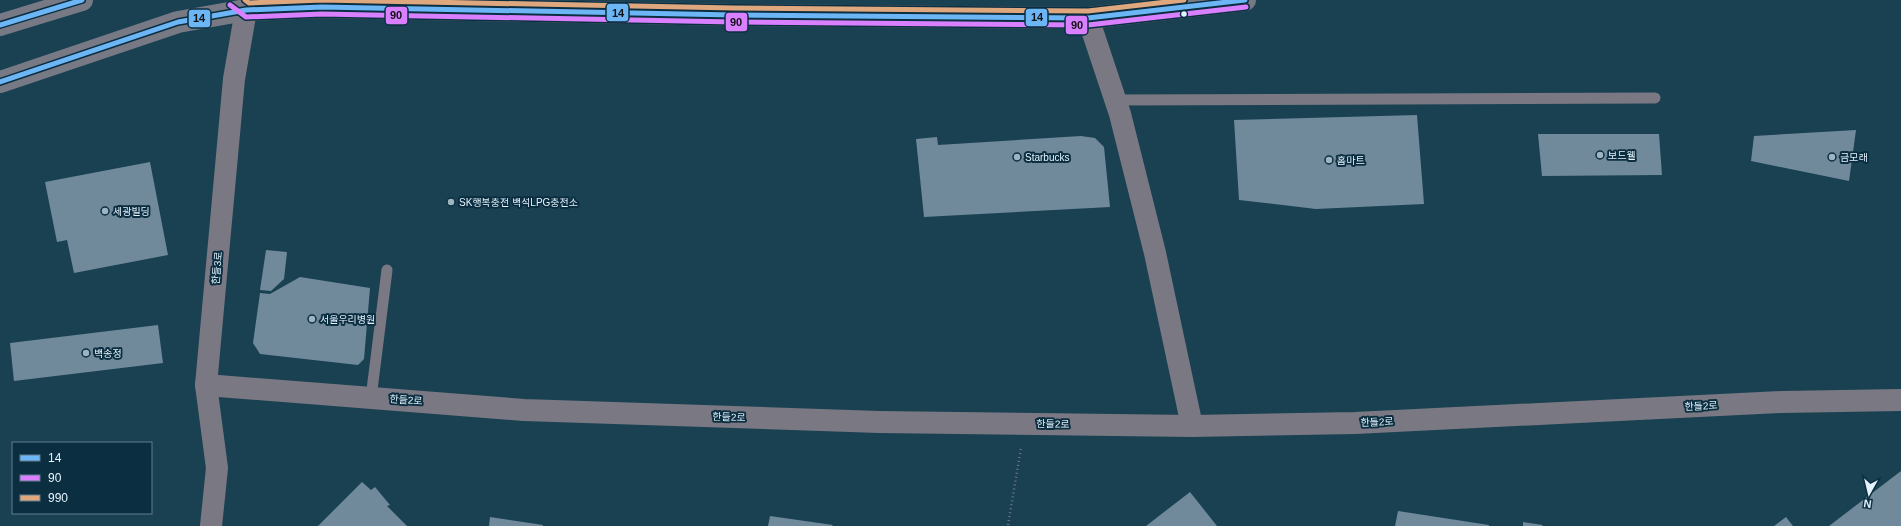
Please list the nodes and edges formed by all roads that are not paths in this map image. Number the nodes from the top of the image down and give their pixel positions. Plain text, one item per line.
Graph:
1 (27, 0) edge
2 (82, 0) edge
3 (1245, 0) edge
4 (241, 3) edge
5 (1088, 18) junction
6 (8, 22) edge
7 (0, 82) edge
8 (1655, 98) dead end
9 (1115, 100) junction
10 (387, 270) dead end
11 (206, 385) junction
12 (371, 398) junction
13 (1901, 400) edge
14 (1192, 426) junction
15 (211, 526) edge

1 - 6 main road
2 - 6 main road
3 - 5 main road
4 - 5 main road
4 - 7 main road
4 - 11 street, 한들3로
5 - 9 street
8 - 9 lane
9 - 14 street
10 - 12 lane
11 - 12 street, 한들2로
11 - 15 street, 한들3로
12 - 14 street, 한들2로
13 - 14 street, 한들2로

